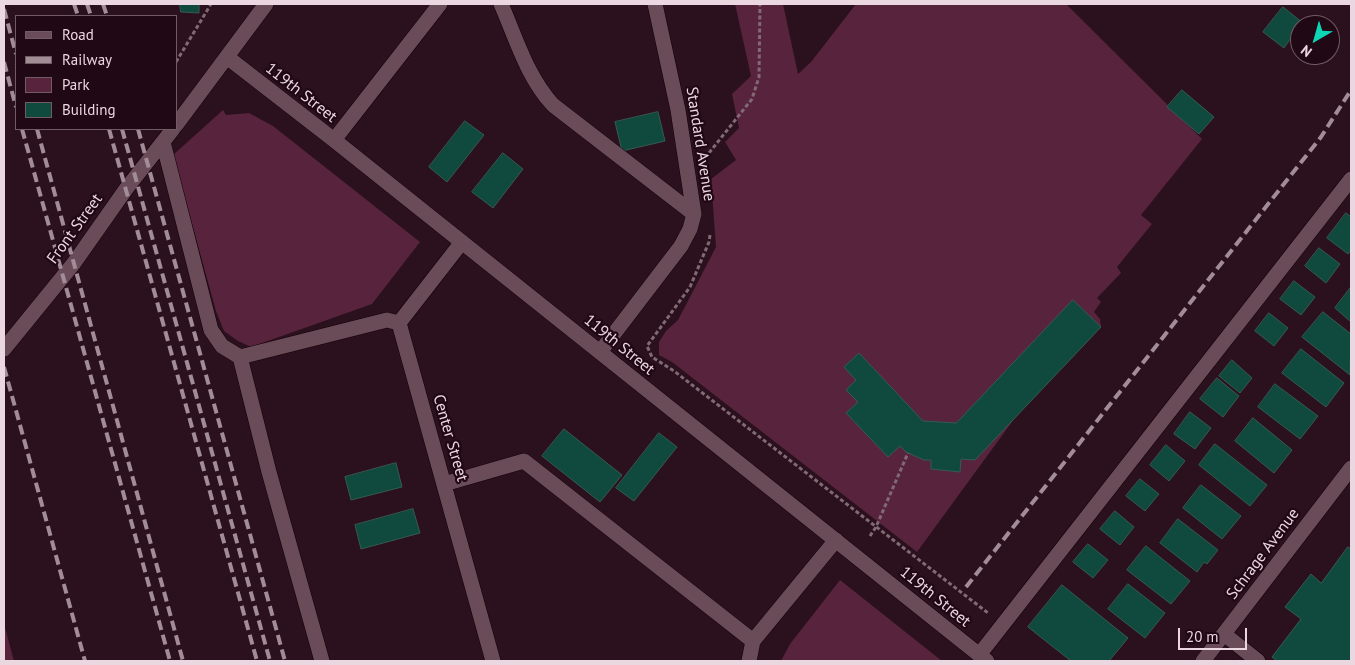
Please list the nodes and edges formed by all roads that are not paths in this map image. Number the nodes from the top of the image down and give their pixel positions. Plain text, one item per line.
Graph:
1 (266, 4) edge
2 (440, 4) edge
3 (501, 4) edge
4 (655, 4) edge
5 (227, 57) junction
6 (178, 122) edge
7 (172, 130) edge
8 (334, 140) junction
9 (163, 142) junction
10 (1351, 179) edge
11 (694, 214) junction
12 (462, 242) junction
13 (399, 323) junction
14 (4, 348) edge
15 (600, 352) junction
16 (240, 357) junction
17 (1348, 478) edge
18 (444, 484) junction
19 (836, 540) junction
20 (1224, 634) junction
21 (753, 642) junction
22 (983, 658) edge
23 (322, 661) edge
24 (493, 661) edge
25 (749, 661) edge
26 (1203, 661) edge
27 (1258, 661) edge

1 - 5 street
2 - 8 street
3 - 11 street
4 - 11 street, Standard Avenue
5 - 6 street
5 - 8 street, 119th Street
7 - 9 street, Front Street
8 - 12 street, 119th Street
9 - 14 street, Front Street
9 - 16 street
10 - 22 street
11 - 15 street, Standard Avenue
12 - 13 street
12 - 15 street, 119th Street
13 - 16 street
13 - 18 street, Center Street
15 - 19 street, 119th Street
16 - 23 street
17 - 20 street, Schrage Avenue
18 - 21 street
18 - 24 street, Center Street
19 - 21 street
19 - 22 street, 119th Street
20 - 26 street, Schrage Avenue
20 - 27 street
21 - 25 street

